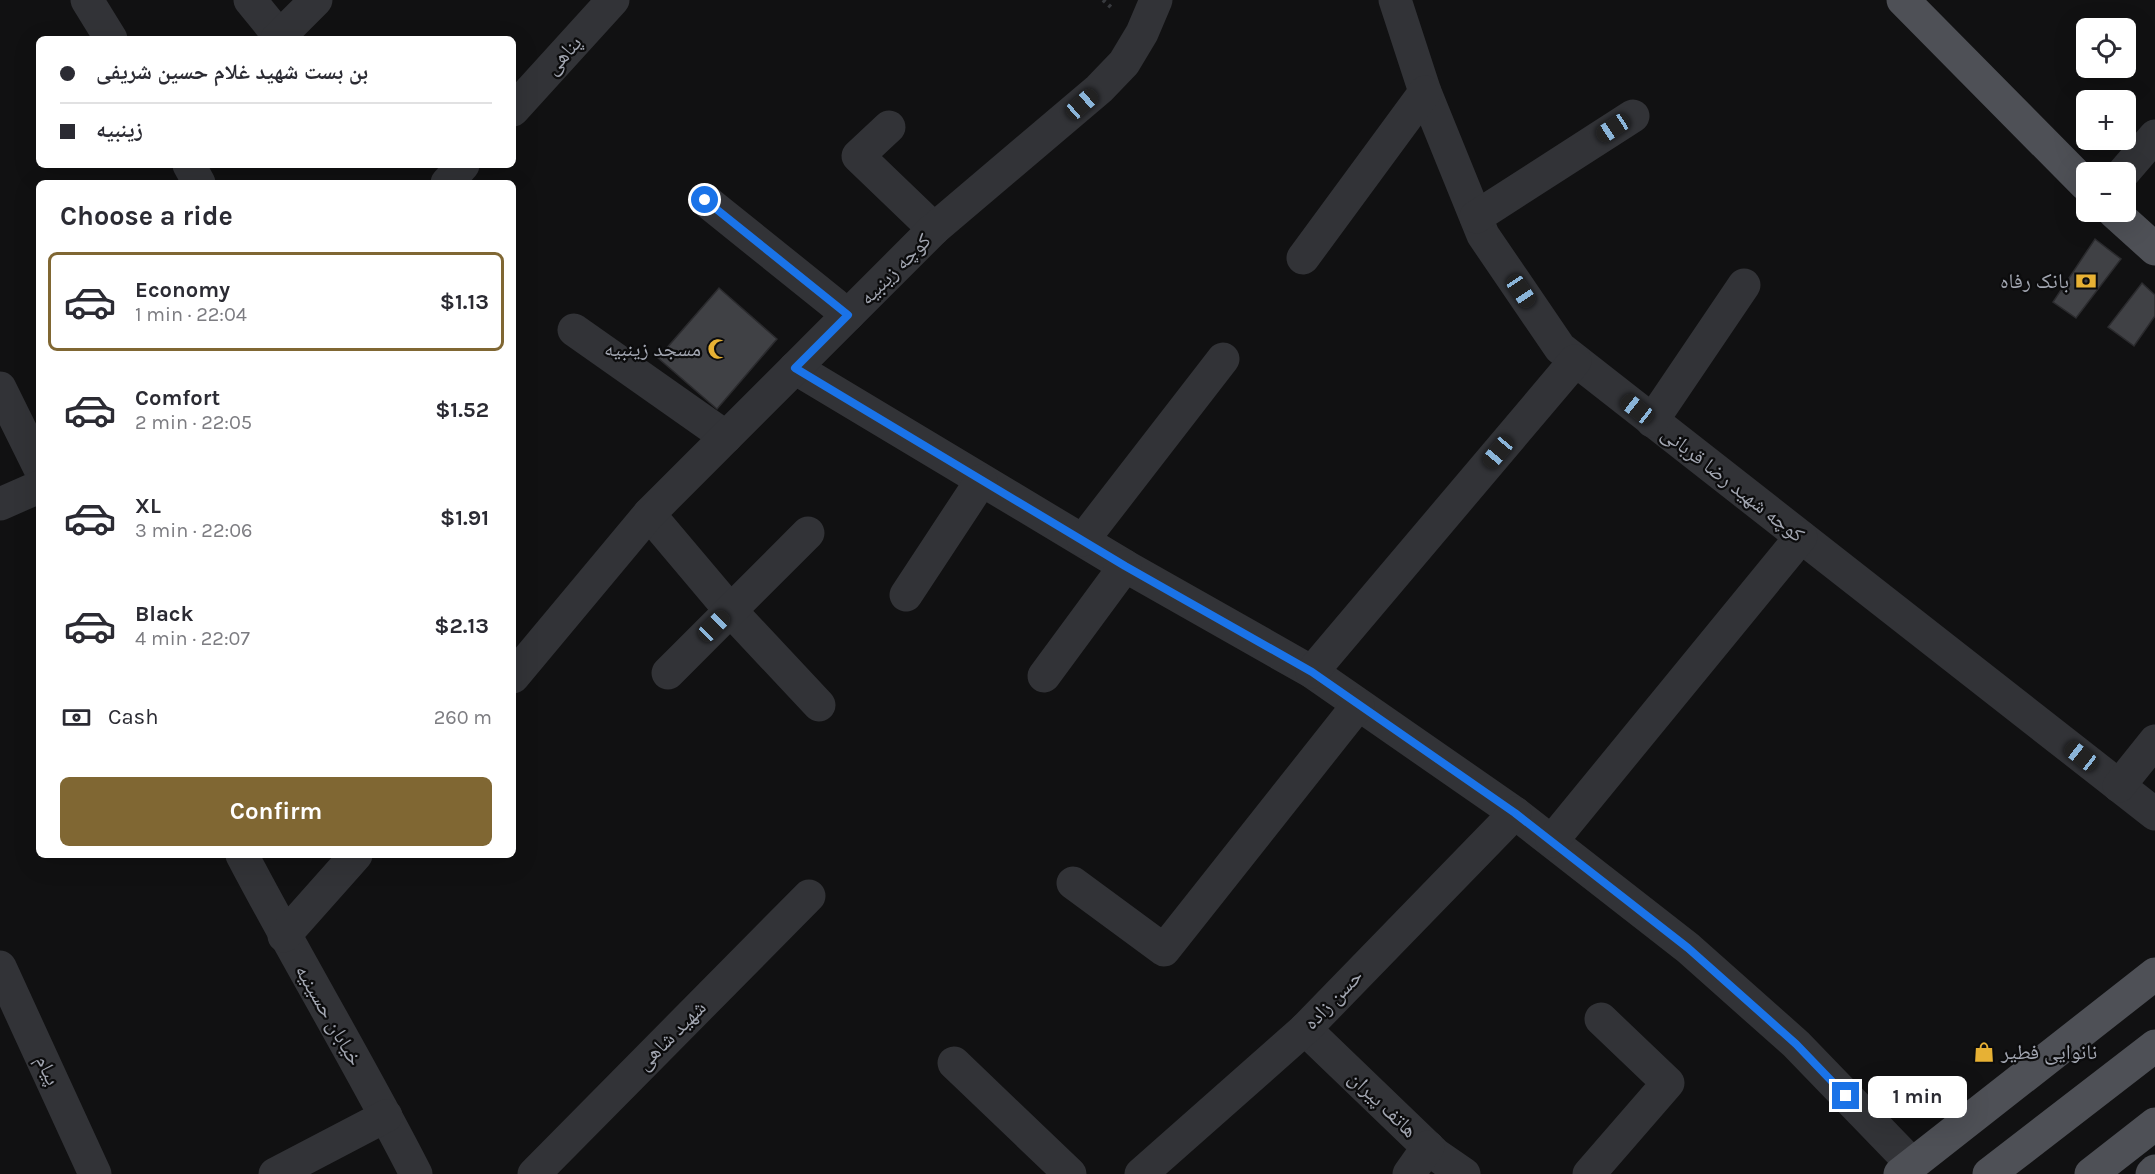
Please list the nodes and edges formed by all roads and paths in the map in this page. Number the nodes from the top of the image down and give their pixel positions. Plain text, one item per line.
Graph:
1 (87, 0) edge
2 (250, 0) edge
3 (316, 0) edge
4 (613, 0) edge
5 (1156, 0) edge
6 (1395, 0) edge
7 (1903, 0) edge
8 (109, 36) edge
9 (277, 36) edge
10 (281, 36) edge
11 (1425, 92) junction
12 (516, 107) edge
13 (1633, 116) dead end
14 (889, 127) dead end
15 (2155, 136) edge
16 (2133, 162) edge
17 (460, 168) edge
18 (2076, 174) edge
19 (450, 180) edge
20 (705, 200) dead end
21 (1476, 217) junction
22 (2125, 222) edge
23 (934, 229) junction
24 (2155, 249) edge
25 (1304, 258) dead end
26 (1744, 285) dead end
27 (848, 315) junction
28 (574, 330) dead end
29 (1223, 359) dead end
30 (1575, 361) junction
31 (795, 368) junction
32 (0, 388) edge
33 (1652, 421) junction
34 (726, 437) junction
35 (36, 461) edge
36 (981, 481) junction
37 (36, 488) edge
38 (0, 504) edge
39 (649, 514) junction
40 (808, 532) dead end
41 (1801, 537) junction
42 (1083, 540) junction
43 (1125, 566) junction
44 (906, 595) dead end
45 (730, 610) junction
46 (516, 669) edge
47 (1312, 672) junction
48 (668, 673) dead end
49 (1044, 676) dead end
50 (819, 705) dead end
51 (1358, 705) junction
52 (2155, 741) edge
53 (2119, 786) junction
54 (1515, 813) junction
55 (2155, 814) edge
56 (1552, 841) junction
57 (244, 858) edge
58 (353, 858) edge
59 (1073, 883) dead end
60 (809, 896) dead end
61 (284, 936) junction
62 (0, 967) edge
63 (2148, 991) edge
64 (1601, 1019) dead end
65 (1305, 1029) junction
66 (2155, 1046) edge
67 (954, 1063) dead end
68 (386, 1116) junction
69 (2155, 1124) edge
70 (1428, 1147) junction
71 (1906, 1169) edge
72 (96, 1174) edge
73 (275, 1174) edge
74 (416, 1174) edge
75 (534, 1174) edge
76 (1070, 1174) edge
77 (1141, 1174) edge
78 (1409, 1174) edge
79 (1464, 1174) edge
80 (1589, 1174) edge
81 (1989, 1174) edge
82 (2091, 1174) edge

1 - 8 street
2 - 9 street
3 - 10 street
4 - 12 street, پناهی
5 - 23 street, کوچه زینبیه
6 - 11 street, کوچه شهید رضا قربانی
7 - 18 main road
11 - 21 street, کوچه شهید رضا قربانی
11 - 25 street
13 - 21 street
14 - 23 street
15 - 16 street
17 - 19 street
20 - 27 street
21 - 30 street, کوچه شهید رضا قربانی
22 - 24 main road
23 - 27 street, کوچه زینبیه
26 - 33 street
27 - 31 street, کوچه زینبیه
28 - 34 street
29 - 42 street
30 - 33 street, کوچه شهید رضا قربانی
30 - 47 street
31 - 34 street, کوچه زینبیه
31 - 36 street
32 - 35 street
33 - 41 street, کوچه شهید رضا قربانی
34 - 39 street, کوچه زینبیه
36 - 42 street
36 - 44 street
37 - 38 street
39 - 45 street
39 - 46 street, کوچه زینبیه
40 - 45 street
41 - 53 street, کوچه شهید رضا قربانی
41 - 56 street
42 - 43 street
43 - 47 street
43 - 49 street
45 - 48 street
45 - 50 street
47 - 51 street
51 - 54 street
51 - 59 street
52 - 53 street
53 - 55 street, کوچه شهید رضا قربانی
54 - 56 street
54 - 65 street, حسن زاده
56 - 71 street
57 - 61 street, خیابان حسینیه
58 - 61 street
60 - 75 street, شهید شاهی
61 - 68 street, خیابان حسینیه
62 - 72 street, پیام
63 - 71 main road
64 - 80 street
65 - 70 street, هاتف پیران
65 - 77 street, حسن زاده
66 - 81 main road
67 - 76 street
68 - 73 street
68 - 74 street, خیابان حسینیه
69 - 82 main road
70 - 78 street
70 - 79 street, هاتف پیران

